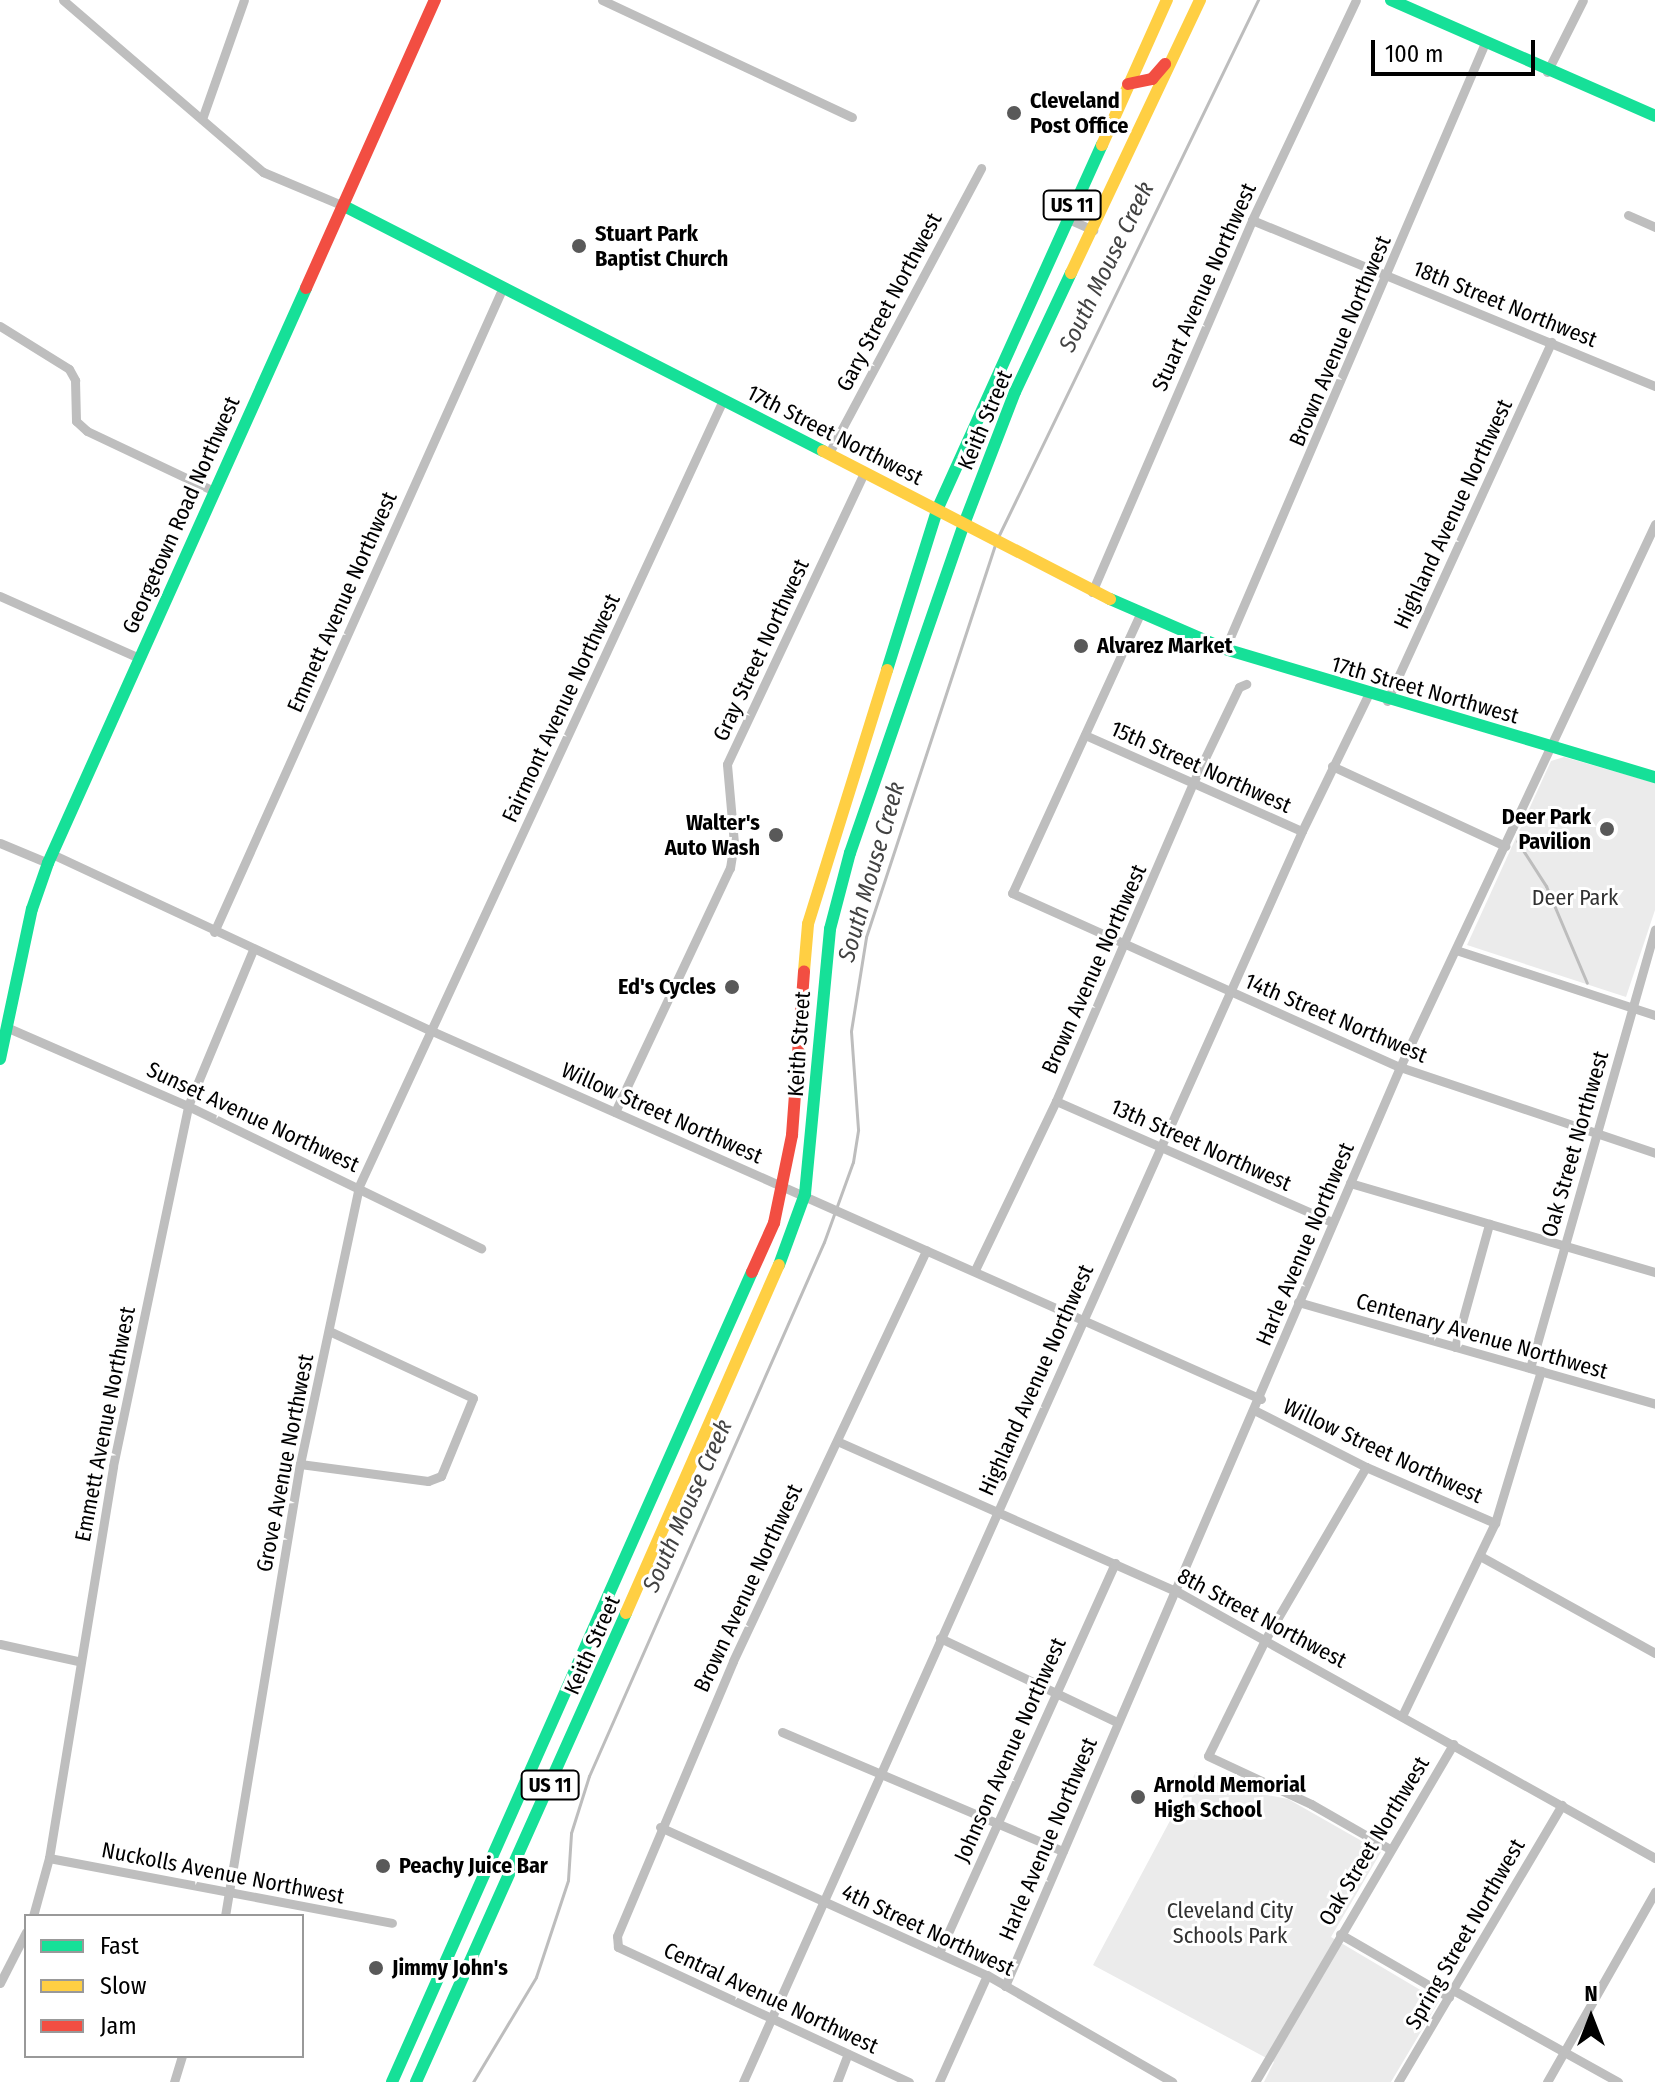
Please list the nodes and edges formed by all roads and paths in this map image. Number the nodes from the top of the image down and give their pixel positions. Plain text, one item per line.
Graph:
1 (63, 0) edge
2 (244, 0) edge
3 (435, 0) edge
4 (602, 0) edge
5 (1167, 0) edge
6 (1200, 0) edge
7 (1356, 0) edge
8 (1391, 0) edge
9 (1583, 0) edge
10 (1484, 45) junction
11 (1175, 53) junction
12 (1547, 72) junction
13 (1128, 84) junction
14 (1655, 116) edge
15 (852, 117) dead end
16 (202, 119) junction
17 (981, 168) dead end
18 (344, 206) junction
19 (1628, 215) dead end
20 (1066, 218) junction
21 (1252, 220) junction
22 (1655, 227) edge
23 (1093, 230) junction
24 (1388, 275) junction
25 (503, 287) junction
26 (0, 326) edge
27 (1551, 342) junction
28 (1655, 386) edge
29 (1018, 388) junction
30 (723, 400) junction
31 (980, 411) junction
32 (829, 453) junction
33 (864, 473) junction
34 (212, 490) junction
35 (937, 510) junction
36 (964, 524) junction
37 (1655, 524) edge
38 (1643, 549) junction
39 (1655, 553) edge
40 (1092, 592) junction
41 (0, 596) edge
42 (1140, 614) junction
43 (1225, 649) junction
44 (139, 658) junction
45 (1246, 684) dead end
46 (1368, 695) junction
47 (1387, 701) junction
48 (1085, 735) junction
49 (1552, 747) junction
50 (1332, 766) junction
51 (1655, 777) edge
52 (1193, 783) junction
53 (1302, 831) junction
54 (0, 843) edge
55 (829, 845) junction
56 (1505, 846) junction
57 (850, 853) junction
58 (50, 859) junction
59 (1655, 929) edge
60 (214, 932) junction
61 (1125, 945) junction
62 (253, 950) junction
63 (1456, 950) junction
64 (1230, 992) junction
65 (1633, 1008) junction
66 (1655, 1015) edge
67 (6, 1027) junction
68 (432, 1031) junction
69 (0, 1059) edge
70 (1400, 1067) junction
71 (1056, 1101) junction
72 (188, 1106) junction
73 (615, 1112) junction
74 (1598, 1134) junction
75 (1160, 1146) junction
76 (1655, 1153) edge
77 (1350, 1183) junction
78 (782, 1184) junction
79 (359, 1186) junction
80 (805, 1194) junction
81 (1332, 1222) junction
82 (1489, 1224) junction
83 (1564, 1246) junction
84 (481, 1248) dead end
85 (926, 1250) junction
86 (975, 1270) junction
87 (1655, 1272) edge
88 (1298, 1302) junction
89 (1082, 1318) junction
90 (329, 1331) junction
91 (1455, 1347) junction
92 (1530, 1368) junction
93 (1541, 1371) junction
94 (1261, 1399) junction
95 (1655, 1404) edge
96 (1256, 1411) junction
97 (837, 1441) junction
98 (300, 1464) junction
99 (1366, 1467) junction
100 (997, 1511) junction
101 (1495, 1523) junction
102 (632, 1550) junction
103 (1480, 1556) junction
104 (653, 1559) junction
105 (1115, 1563) junction
106 (1178, 1592) junction
107 (940, 1638) junction
108 (1266, 1638) junction
109 (0, 1644) edge
110 (1655, 1653) edge
111 (78, 1661) junction
112 (1056, 1692) junction
113 (1402, 1716) junction
114 (1117, 1722) junction
115 (782, 1732) dead end
116 (1453, 1744) junction
117 (881, 1772) junction
118 (1562, 1805) junction
119 (995, 1826) junction
120 (660, 1827) junction
121 (1390, 1849) junction
122 (1063, 1851) junction
123 (49, 1858) junction
124 (1655, 1858) edge
125 (1655, 1892) edge
126 (232, 1893) junction
127 (822, 1900) junction
128 (473, 1905) junction
129 (492, 1913) junction
130 (34, 1914) edge
131 (226, 1914) edge
132 (392, 1923) dead end
133 (1340, 1934) junction
134 (24, 1936) edge
135 (618, 1947) joint
136 (939, 1953) junction
137 (987, 1975) junction
138 (0, 1983) edge
139 (1005, 1986) junction
140 (1451, 1994) junction
141 (770, 2018) junction
142 (1565, 2052) junction
143 (848, 2054) junction
144 (181, 2058) edge
145 (174, 2082) edge
146 (392, 2082) edge
147 (416, 2082) edge
148 (743, 2082) edge
149 (837, 2082) edge
150 (909, 2082) edge
151 (939, 2082) edge
152 (1172, 2082) edge
153 (1255, 2082) edge
154 (1398, 2082) edge
155 (1547, 2082) edge
156 (1618, 2082) edge

1 - 16 street, 17th Street Northwest
2 - 16 street
3 - 18 main road, Georgetown Road Northwest
4 - 15 street
5 - 13 main road, Keith Street / US 11
6 - 11 main road, Keith Street / US 11
7 - 21 street, Stuart Avenue Northwest
8 - 10 main road
9 - 12 street
10 - 12 main road
10 - 24 street, Brown Avenue Northwest
11 - 13 main road
11 - 23 main road, Keith Street / US 11
12 - 14 main road
13 - 20 main road, Keith Street / US 11
16 - 18 street, 17th Street Northwest
17 - 32 street, Gary Street Northwest
18 - 25 main road, 17th Street Northwest
18 - 34 main road, Georgetown Road Northwest
19 - 22 street
20 - 23 street
20 - 31 main road, Keith Street / US 11
21 - 24 street, 18th Street Northwest
21 - 40 street, Stuart Avenue Northwest
23 - 29 main road, Keith Street / US 11
24 - 27 street, 18th Street Northwest
24 - 43 street, Brown Avenue Northwest
25 - 30 main road, 17th Street Northwest
25 - 60 street, Emmett Avenue Northwest
26 - 34 street
27 - 28 street, 18th Street Northwest
27 - 47 street, Highland Avenue Northwest
29 - 31 main road
29 - 36 main road, Keith Street / US 11
30 - 32 main road, 17th Street Northwest
30 - 68 street, Fairmont Avenue Northwest
31 - 35 main road, Keith Street / US 11
32 - 33 main road, 17th Street Northwest
33 - 35 main road, 17th Street Northwest
33 - 73 street, Gray Street Northwest
34 - 44 main road, Georgetown Road Northwest
35 - 36 main road, 17th Street Northwest
35 - 55 main road, Keith Street / US 11
36 - 40 main road, 17th Street Northwest
36 - 57 main road, Keith Street / US 11
37 - 38 street, Harle Avenue Northwest
38 - 39 street
38 - 49 street, Harle Avenue Northwest
40 - 42 main road, 17th Street Northwest
41 - 44 street
42 - 43 main road, 17th Street Northwest
42 - 48 street
43 - 46 main road, 17th Street Northwest
44 - 58 main road, Georgetown Road Northwest
45 - 52 street, Brown Avenue Northwest
46 - 47 main road, 17th Street Northwest
46 - 50 street, Highland Avenue Northwest
47 - 49 main road, 17th Street Northwest
48 - 52 street, 15th Street Northwest
48 - 61 street, 14th Street Northwest
49 - 51 main road, 17th Street Northwest
49 - 56 street, Harle Avenue Northwest
50 - 53 street, Highland Avenue Northwest
50 - 56 street
52 - 53 street, 15th Street Northwest
52 - 61 street, Brown Avenue Northwest
53 - 64 street, Highland Avenue Northwest
54 - 58 street, Willow Street Northwest
55 - 57 street
55 - 78 main road, Keith Street / US 11
56 - 63 street, Harle Avenue Northwest
57 - 80 main road, Keith Street / US 11
58 - 60 street, Willow Street Northwest
58 - 67 main road, Georgetown Road Northwest
59 - 65 street, Oak Street Northwest
60 - 62 street, Willow Street Northwest
61 - 64 street, 14th Street Northwest
61 - 71 street, Brown Avenue Northwest
62 - 68 street, Willow Street Northwest
62 - 72 street, Emmett Avenue Northwest
63 - 65 street
63 - 70 street, Harle Avenue Northwest
64 - 70 street, 14th Street Northwest
64 - 75 street, Highland Avenue Northwest
65 - 66 street
65 - 74 street, Oak Street Northwest
67 - 69 main road, Georgetown Road Northwest
67 - 72 street, Sunset Avenue Northwest
68 - 73 street, Willow Street Northwest
68 - 79 street, Grove Avenue Northwest
70 - 74 street, 14th Street Northwest
70 - 77 street, Harle Avenue Northwest
71 - 75 street, 13th Street Northwest
71 - 86 street, Brown Avenue Northwest
72 - 79 street, Sunset Avenue Northwest
72 - 111 street, Emmett Avenue Northwest
73 - 78 street, Willow Street Northwest
74 - 76 street, 14th Street Northwest
74 - 83 street, Oak Street Northwest
75 - 81 street, 13th Street Northwest
75 - 89 street, Highland Avenue Northwest
77 - 81 street, Harle Avenue Northwest
77 - 82 street
78 - 80 street, Willow Street Northwest
78 - 102 main road, Keith Street / US 11
79 - 84 street, Sunset Avenue Northwest
79 - 90 street, Grove Avenue Northwest
80 - 85 street, Willow Street Northwest
80 - 104 main road, Keith Street / US 11
81 - 88 street, Harle Avenue Northwest
82 - 83 street
82 - 91 street
83 - 87 street
83 - 92 street, Oak Street Northwest
85 - 86 street, Willow Street Northwest
85 - 97 street, Brown Avenue Northwest
86 - 89 street, Willow Street Northwest
88 - 91 street, Centenary Avenue Northwest
88 - 94 street, Harle Avenue Northwest
89 - 94 street, Willow Street Northwest
89 - 100 street, Highland Avenue Northwest
90 - 98 street, Grove Avenue Northwest
90 - 98 street
91 - 92 street, Centenary Avenue Northwest
92 - 93 street, Centenary Avenue Northwest
93 - 95 street, Centenary Avenue Northwest
93 - 101 street
94 - 96 street, Harle Avenue Northwest
96 - 99 street, Willow Street Northwest
96 - 106 street, Harle Avenue Northwest
97 - 100 street, 8th Street Northwest
97 - 120 street, Brown Avenue Northwest
98 - 126 street, Grove Avenue Northwest
99 - 101 street, Willow Street Northwest
99 - 108 street
100 - 105 street, 8th Street Northwest
100 - 107 street, Highland Avenue Northwest
101 - 103 street
102 - 104 main road
102 - 128 main road, Keith Street / US 11
103 - 110 street
103 - 113 street
104 - 129 main road, Keith Street / US 11
105 - 106 street, 8th Street Northwest
105 - 112 street, Johnson Avenue Northwest
106 - 108 street, 8th Street Northwest
106 - 114 street, Harle Avenue Northwest
107 - 112 street
107 - 117 street, Highland Avenue Northwest
108 - 113 street, 8th Street Northwest
108 - 121 street
109 - 111 street
111 - 123 street, Emmett Avenue Northwest
112 - 114 street
112 - 119 street, Johnson Avenue Northwest
113 - 116 street, 8th Street Northwest
114 - 122 street, Harle Avenue Northwest
115 - 117 street
116 - 118 street, 8th Street Northwest
116 - 121 street, Oak Street Northwest
117 - 119 street
117 - 127 street, Highland Avenue Northwest
118 - 124 street, 8th Street Northwest
118 - 140 street, Spring Street Northwest
119 - 122 street
119 - 136 street, Johnson Avenue Northwest
120 - 127 street, 4th Street Northwest
120 - 135 street, Brown Avenue Northwest
121 - 133 street, Oak Street Northwest
122 - 139 street, Harle Avenue Northwest
123 - 126 street, Nuckolls Avenue Northwest
123 - 130 street, Emmett Avenue Northwest
125 - 142 street
126 - 131 street, Grove Avenue Northwest
126 - 132 street, Nuckolls Avenue Northwest
127 - 136 street, 4th Street Northwest
127 - 141 street, Highland Avenue Northwest
128 - 129 main road
128 - 146 main road, Keith Street / US 11
129 - 147 main road, Keith Street / US 11
133 - 140 street
133 - 153 street, Oak Street Northwest
134 - 138 street
135 - 141 street, Central Avenue Northwest
136 - 137 street, 4th Street Northwest
137 - 139 street, 4th Street Northwest
137 - 151 street
139 - 152 street, 4th Street Northwest
140 - 142 street
140 - 154 street, Spring Street Northwest
141 - 143 street, Central Avenue Northwest
141 - 148 street, Highland Avenue Northwest
142 - 155 street
142 - 156 street
143 - 149 street
143 - 150 street, Central Avenue Northwest
144 - 145 street

